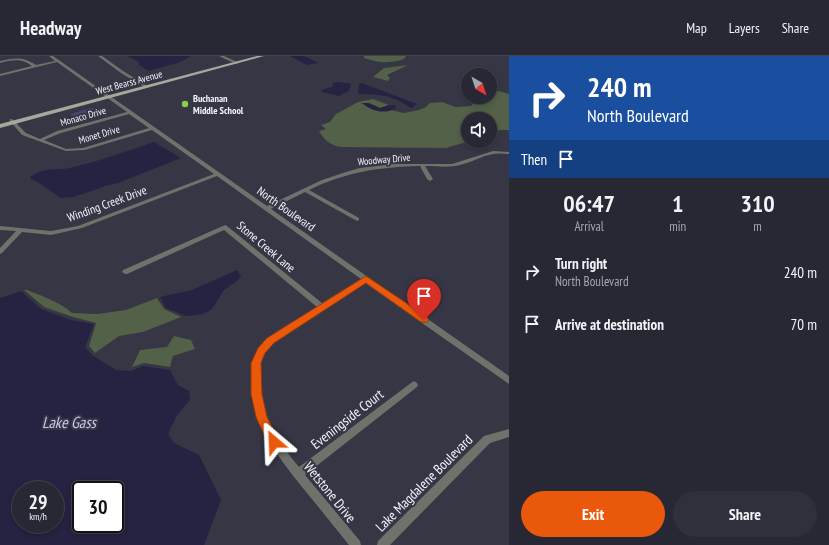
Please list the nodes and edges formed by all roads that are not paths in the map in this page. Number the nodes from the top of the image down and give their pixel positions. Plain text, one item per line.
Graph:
1 (51, 56) edge
2 (100, 56) edge
3 (221, 56) edge
4 (253, 56) edge
5 (262, 56) edge
6 (58, 61) junction
7 (0, 62) edge
8 (235, 62) junction
9 (36, 67) junction
10 (0, 75) edge
11 (146, 86) junction
12 (106, 96) junction
13 (130, 112) junction
14 (12, 121) junction
15 (0, 122) edge
16 (0, 126) edge
17 (152, 128) junction
18 (41, 140) junction
19 (509, 153) edge
20 (422, 165) junction
21 (218, 174) junction
22 (430, 179) dead end
23 (305, 190) junction
24 (266, 209) junction
25 (357, 219) dead end
26 (0, 228) edge
27 (20, 231) junction
28 (0, 252) edge
29 (125, 272) dead end
30 (366, 279) junction
31 (322, 307) junction
32 (509, 381) edge
33 (414, 385) dead end
34 (509, 433) edge
35 (298, 474) junction
36 (356, 545) edge
37 (382, 545) edge

1 - 6 street, North Boulevard
2 - 11 street
3 - 8 street
4 - 8 main road, West Bearss Avenue
5 - 8 main road, West Bearss Avenue
6 - 9 street
6 - 12 street, North Boulevard
7 - 9 street
8 - 11 main road, West Bearss Avenue
9 - 10 street
11 - 12 main road, West Bearss Avenue
12 - 13 street, North Boulevard
12 - 14 main road, West Bearss Avenue
13 - 17 street, North Boulevard
13 - 18 street, Monaco Drive
14 - 15 main road, West Bearss Avenue
14 - 16 main road, West Bearss Avenue
14 - 18 street, Monet Drive
17 - 18 street, Monet Drive
17 - 21 street, North Boulevard
19 - 20 street, Woodway Drive
20 - 22 street
20 - 23 street, Woodway Drive
21 - 24 street, North Boulevard
21 - 27 street, Winding Creek Drive
23 - 24 street, Woodway Drive
23 - 25 street
24 - 30 street, North Boulevard
26 - 27 street, Winding Creek Drive
27 - 28 street
29 - 31 street, Stone Creek Lane
30 - 31 street, Wetstone Drive
30 - 32 street, North Boulevard
31 - 35 street, Wetstone Drive
33 - 35 street, Eveningside Court
34 - 37 street, Lake Magdalene Boulevard
35 - 36 street, Wetstone Drive

